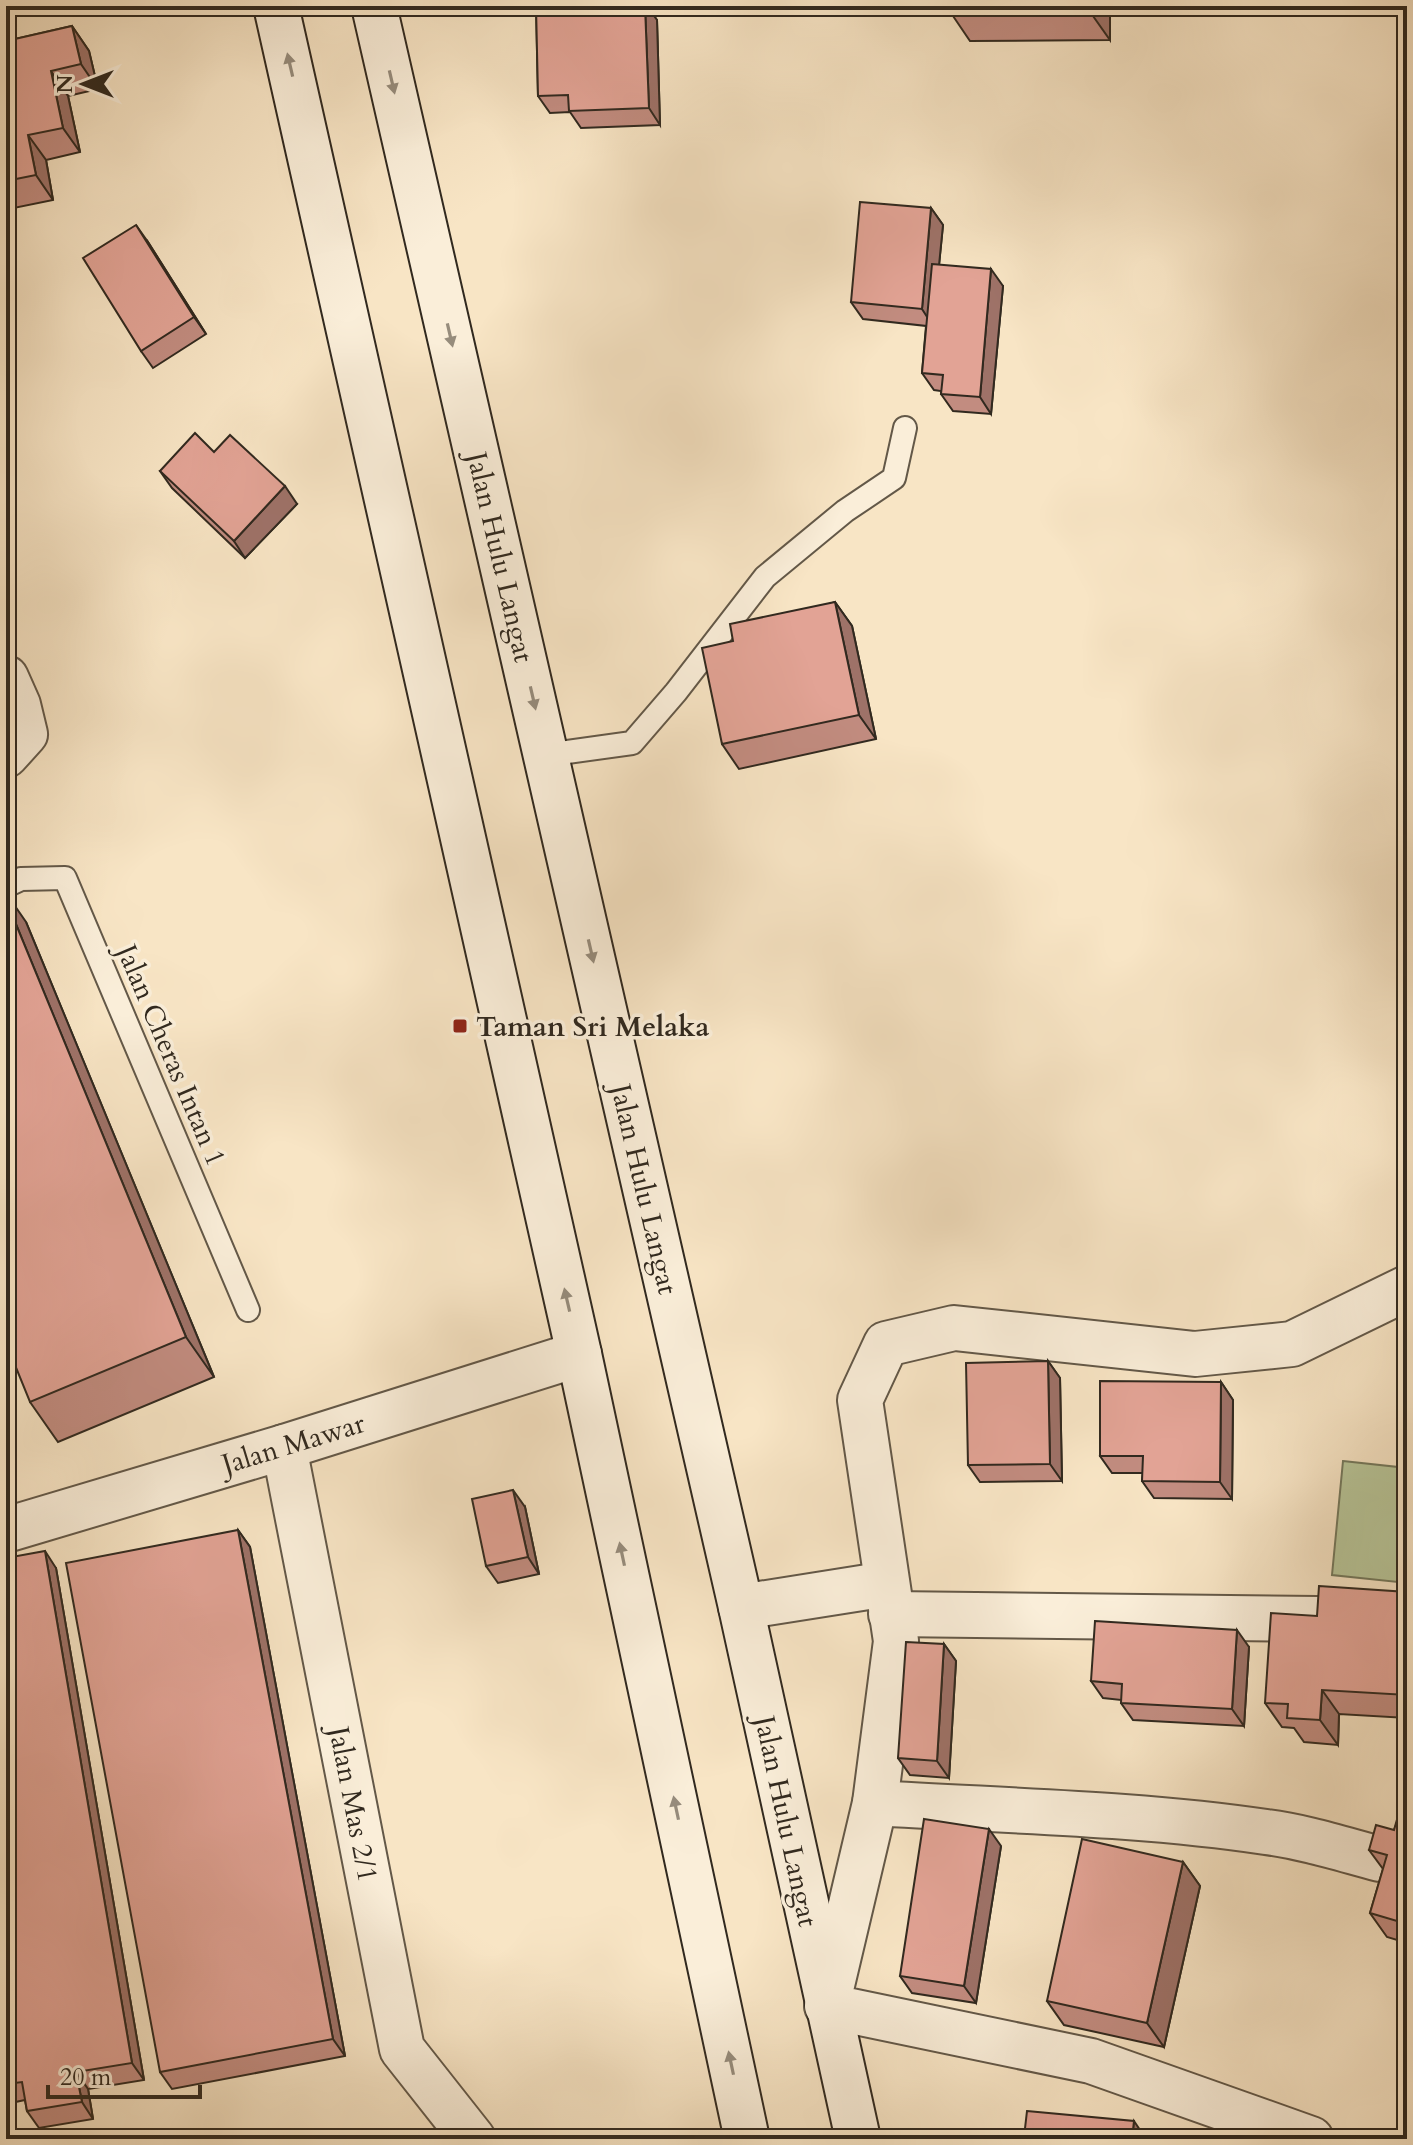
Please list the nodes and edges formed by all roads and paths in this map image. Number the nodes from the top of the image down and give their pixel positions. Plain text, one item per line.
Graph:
1 (276, 6) edge
2 (374, 6) edge
3 (905, 428) dead end
4 (6, 678) edge
5 (15, 745) edge
6 (546, 755) junction
7 (6, 886) edge
8 (1407, 1288) edge
9 (248, 1310) dead end
10 (579, 1354) junction
11 (284, 1447) junction
12 (6, 1530) edge
13 (889, 1599) junction
14 (741, 1607) junction
15 (1317, 1619) edge
16 (875, 1803) junction
17 (1380, 1859) edge
18 (827, 2006) junction
19 (473, 2139) edge
20 (747, 2139) edge
21 (858, 2139) edge
22 (1311, 2139) edge

10 -> 1 main road
2 -> 6 main road, Jalan Hulu Langat
3 - 6 lane
4 - 5 main road
6 -> 14 main road, Jalan Hulu Langat
7 - 9 lane, Jalan Cheras Intan 1
8 - 13 main road
10 - 11 main road, Jalan Mawar
20 -> 10 main road
11 - 12 main road, Jalan Mawar
11 - 19 main road, Jalan Mas 2/1
13 - 14 main road
13 - 15 main road
13 - 16 main road
14 - 18 main road, Jalan Hulu Langat
16 - 17 main road
16 - 18 main road
18 - 21 main road, Jalan Hulu Langat
18 - 22 main road

